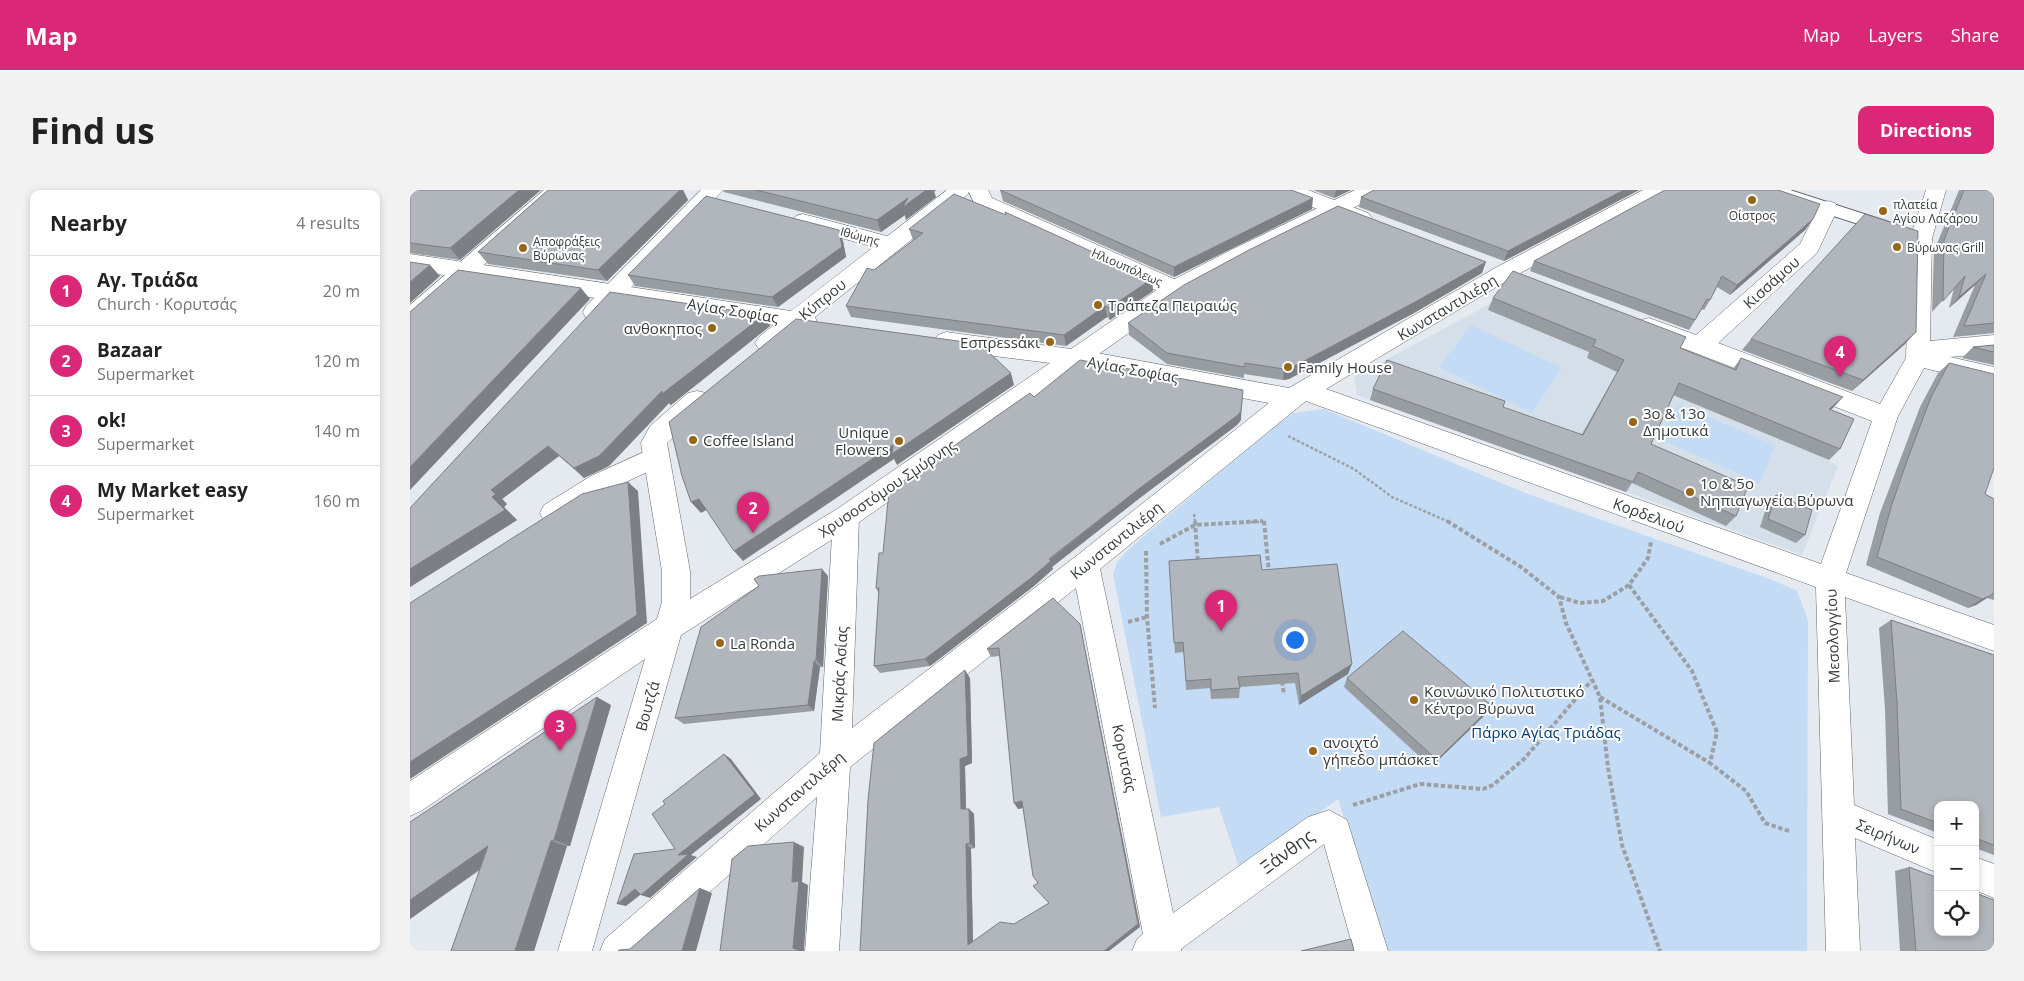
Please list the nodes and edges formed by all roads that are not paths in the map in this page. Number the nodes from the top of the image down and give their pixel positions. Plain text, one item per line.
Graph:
1 (557, 190) edge
2 (686, 190) edge
3 (960, 190) edge
4 (978, 190) edge
5 (1288, 190) edge
6 (1372, 190) edge
7 (1659, 190) edge
8 (1772, 190) edge
9 (1936, 190) edge
10 (715, 196) edge
11 (1335, 208) junction
12 (1828, 208) junction
13 (784, 216) edge
14 (1380, 225) edge
15 (1921, 238) junction
16 (890, 244) junction
17 (410, 262) edge
18 (1478, 262) edge
19 (463, 270) junction
20 (1505, 272) junction
21 (1533, 283) edge
22 (1175, 289) junction
23 (613, 292) junction
24 (1626, 317) edge
25 (410, 318) edge
26 (795, 320) junction
27 (824, 324) edge
28 (579, 328) edge
29 (922, 338) edge
30 (1994, 344) edge
31 (1700, 345) junction
32 (1919, 355) junction
33 (750, 357) edge
34 (1075, 358) junction
35 (1994, 376) edge
36 (712, 387) edge
37 (1298, 395) junction
38 (1886, 416) junction
39 (655, 457) junction
40 (846, 517) junction
41 (535, 525) edge
42 (1085, 565) junction
43 (1830, 579) junction
44 (669, 627) junction
45 (1994, 638) edge
46 (835, 760) junction
47 (410, 800) edge
48 (1838, 814) junction
49 (1934, 855) edge
50 (1979, 875) edge
51 (1994, 882) edge
52 (1159, 948) edge
53 (575, 951) edge
54 (617, 951) edge
55 (822, 951) edge
56 (1371, 951) edge
57 (1843, 951) edge

1 - 19 street
2 - 10 street
3 - 16 street, Κύπρου
4 - 22 street, Ηλιουπόλεως
5 - 11 street
6 - 11 street, Χρυσοστόμου Σμύρνης
7 - 20 street, Κωνσταντιλιέρη
8 - 12 street
9 - 15 street, Μεσολογγίου
10 - 23 street
11 - 14 street
11 - 22 street, Χρυσοστόμου Σμύρνης
12 - 15 street
12 - 31 street, Κισσάμου
13 - 16 street, Ιθώμης
15 - 32 street, Μεσολογγίου
16 - 26 street, Κύπρου
17 - 19 street, Αγίας Σοφίας
18 - 20 street
19 - 23 street, Αγίας Σοφίας
19 - 25 street
20 - 21 street
20 - 37 street, Κωνσταντιλιέρη
22 - 34 street, Χρυσοστόμου Σμύρνης
23 - 26 street, Αγίας Σοφίας
23 - 28 street
24 - 31 street
26 - 27 street, Αγίας Σοφίας
26 - 33 street, Κύπρου
29 - 34 street, Αγίας Σοφίας
30 - 32 street
31 - 38 street
32 - 35 street
32 - 38 street, Μεσολογγίου
34 - 37 street, Αγίας Σοφίας
34 - 40 street, Χρυσοστόμου Σμύρνης
36 - 39 street
37 - 42 street, Κωνσταντιλιέρη
37 - 43 street, Κορδελιού
38 - 43 street, Μεσολογγίου
39 - 41 street
39 - 44 street, Βουτζά
40 - 44 street, Χρυσοστόμου Σμύρνης
40 - 46 street, Μικράς Ασίας
42 - 46 street, Κωνσταντιλιέρη
42 - 52 street, Κορυτσάς
43 - 45 street, Κορδελιού
43 - 48 street, Μεσολογγίου
44 - 47 street, Χρυσοστόμου Σμύρνης
44 - 53 street, Βουτζά
46 - 54 street, Κωνσταντιλιέρη
46 - 55 street, Μικράς Ασίας
48 - 49 street, Σειρήνων
48 - 57 street, Μεσολογγίου
50 - 51 street
52 - 56 street, Ξάνθης

